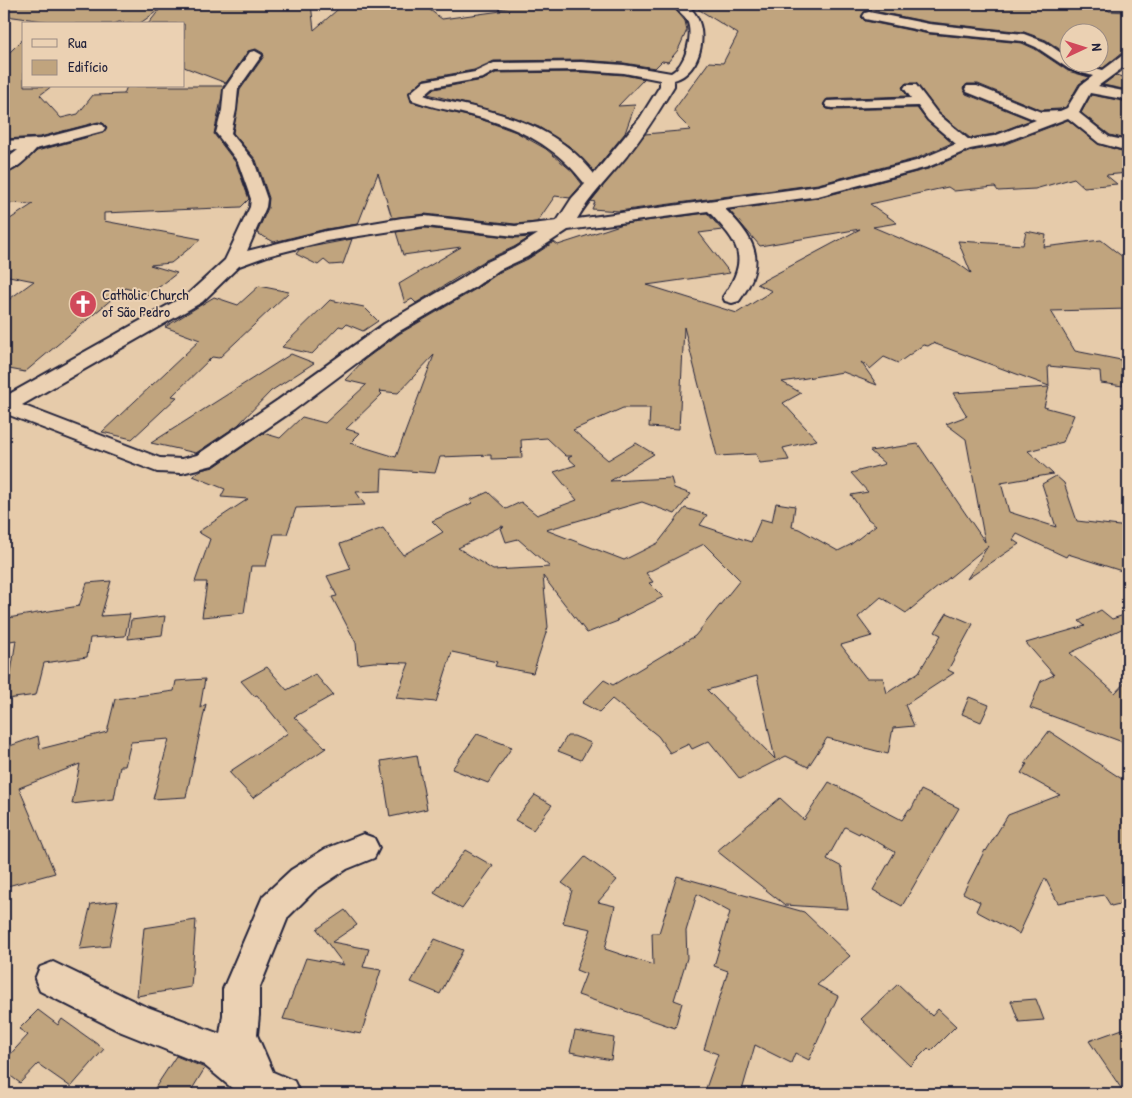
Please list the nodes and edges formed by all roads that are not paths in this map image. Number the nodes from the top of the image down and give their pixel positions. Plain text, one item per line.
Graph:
1 (694, 4) edge
2 (868, 16) dead end
3 (255, 55) dead end
4 (1128, 58) edge
5 (1104, 74) junction
6 (667, 78) junction
7 (910, 86) dead end
8 (1086, 88) junction
9 (972, 89) dead end
10 (1128, 96) edge
11 (920, 102) junction
12 (832, 104) dead end
13 (1072, 110) junction
14 (98, 128) dead end
15 (31, 145) junction
16 (966, 145) junction
17 (4, 146) edge
18 (1128, 146) edge
19 (4, 168) edge
20 (592, 184) junction
21 (714, 206) junction
22 (561, 226) junction
23 (233, 262) junction
24 (732, 297) dead end
25 (5, 406) edge
26 (363, 848) dead end
27 (53, 979) dead end
28 (267, 1092) edge

1 - 6 street
2 - 5 street
3 - 23 street
4 - 5 street
5 - 8 street
6 - 20 street
6 - 20 street
7 - 11 street
8 - 10 street
8 - 13 street
9 - 13 street
11 - 12 street
11 - 16 street
13 - 16 street
13 - 18 street
14 - 15 street
15 - 17 street
15 - 19 street
16 - 21 street
20 - 22 street
21 - 22 street
21 - 24 street
22 - 23 street
22 - 25 street
23 - 25 street
26 - 28 street
27 - 28 street

